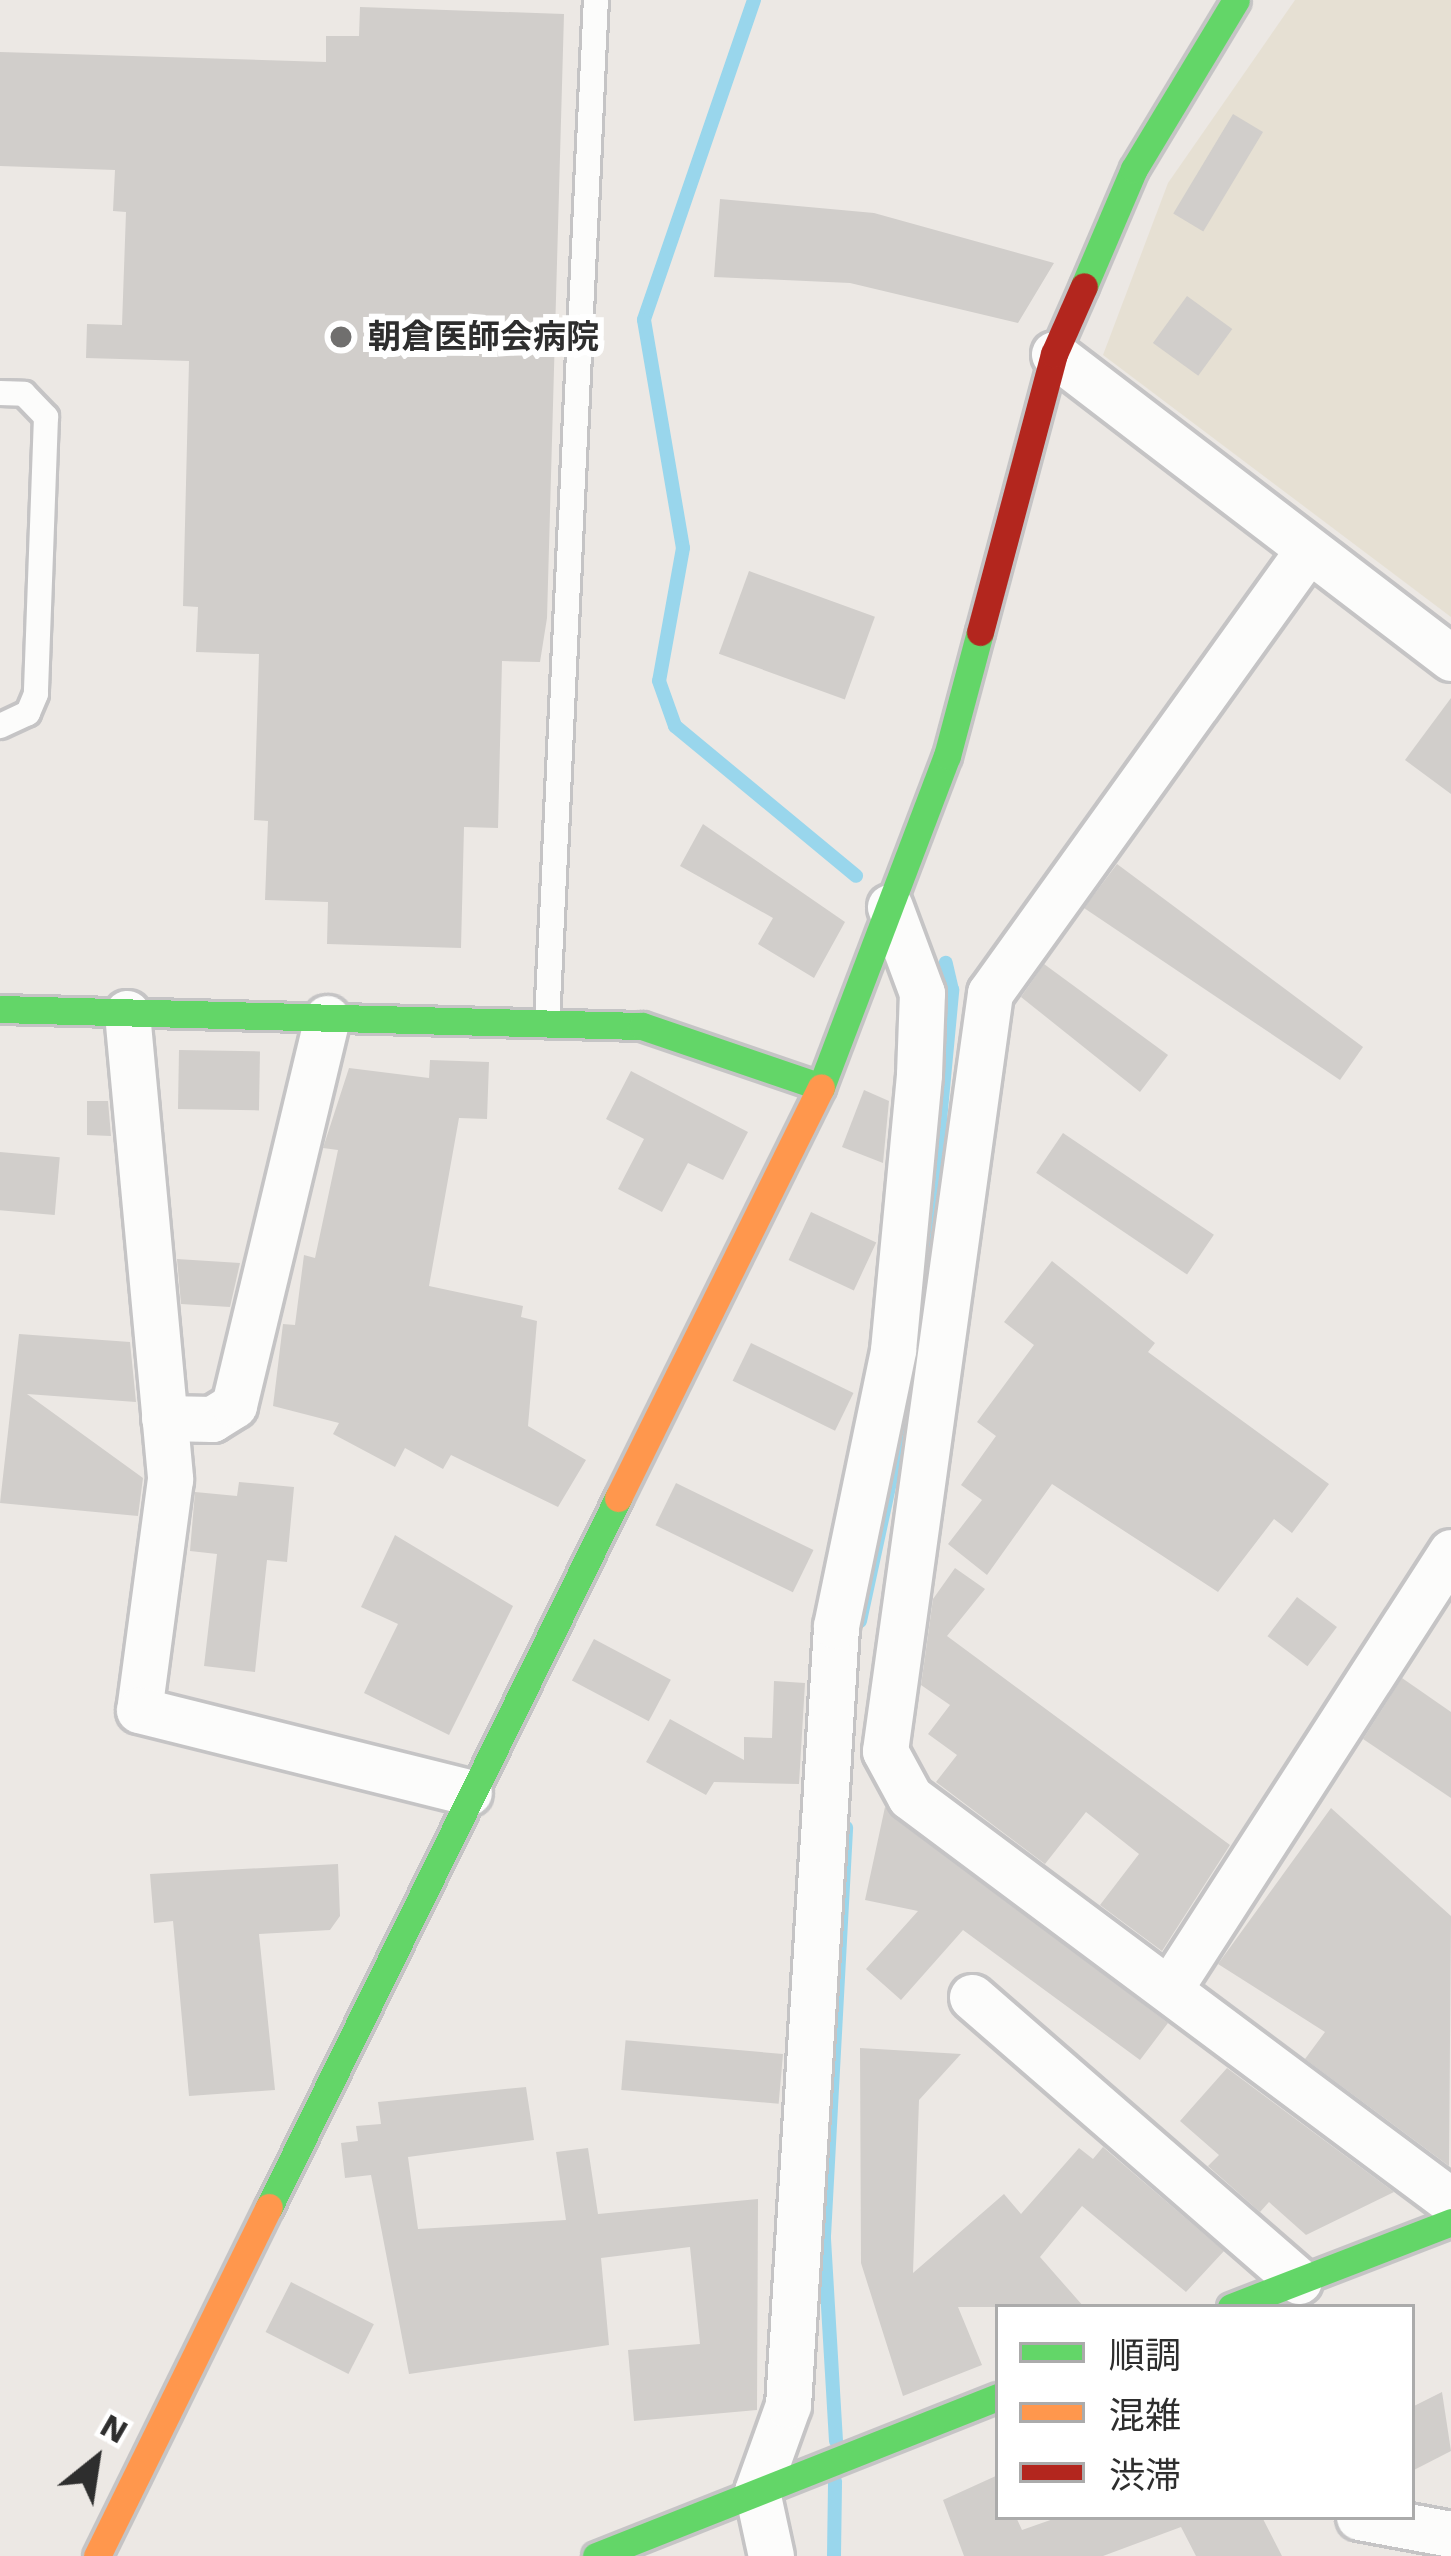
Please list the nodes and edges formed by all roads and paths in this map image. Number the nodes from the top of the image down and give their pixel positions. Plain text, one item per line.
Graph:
1 (596, 0) edge
2 (1236, 0) edge
3 (1054, 354) junction
4 (0, 393) edge
5 (1308, 550) junction
6 (1451, 658) edge
7 (0, 726) edge
8 (890, 907) junction
9 (0, 1009) edge
10 (128, 1013) junction
11 (328, 1018) junction
12 (547, 1024) junction
13 (821, 1087) junction
14 (164, 1418) junction
15 (1451, 1552) edge
16 (469, 1792) junction
17 (1172, 1985) junction
18 (972, 1997) dead end
19 (1451, 2201) edge
20 (1451, 2222) edge
21 (1298, 2281) junction
22 (1239, 2304) edge
23 (995, 2398) edge
24 (775, 2484) junction
25 (1375, 2520) edge
26 (1451, 2534) edge
27 (97, 2556) edge
28 (596, 2556) edge
29 (771, 2556) edge

1 - 12 lane
2 - 3 street
3 - 5 street
3 - 8 street
4 - 7 lane
5 - 6 street
5 - 17 street
8 - 13 street
8 - 24 street
9 - 10 street
10 - 11 street
10 - 14 street
11 - 12 street
11 - 14 street
12 - 13 street
13 - 16 street
14 - 16 street
15 - 17 street
16 - 27 street
17 - 19 street
18 - 21 street
20 - 21 street
21 - 22 street
23 - 24 street
24 - 28 street
24 - 29 street
25 - 26 street

